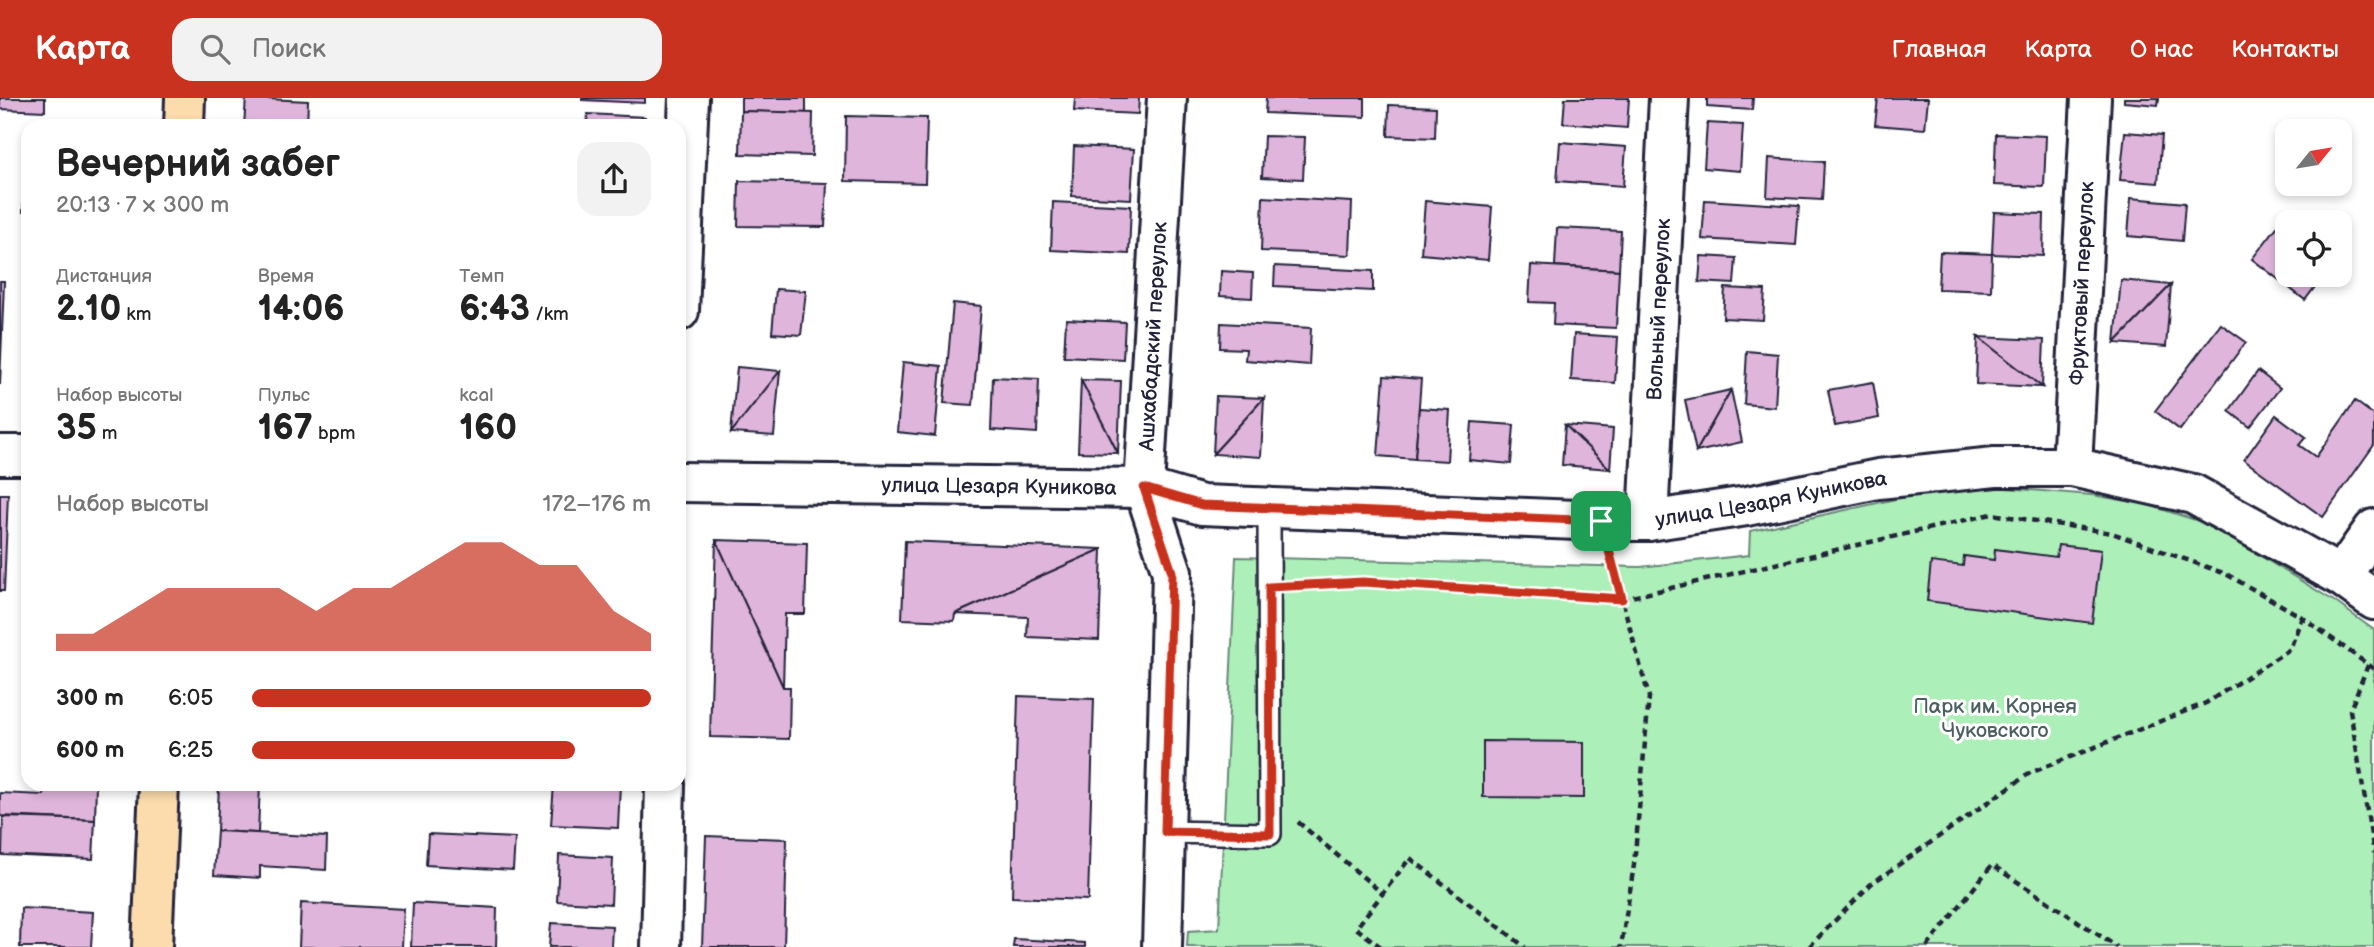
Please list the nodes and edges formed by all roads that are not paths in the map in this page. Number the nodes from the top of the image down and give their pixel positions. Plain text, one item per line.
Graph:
1 (185, 98) edge
2 (689, 98) edge
3 (1167, 98) edge
4 (1669, 98) edge
5 (2091, 98) edge
6 (184, 119) edge
7 (686, 162) edge
8 (0, 455) edge
9 (21, 455) edge
10 (2071, 467) junction
11 (686, 482) edge
12 (1144, 488) junction
13 (1269, 508) junction
14 (1648, 521) junction
15 (2374, 529) edge
16 (2341, 576) junction
17 (2374, 600) edge
18 (159, 791) edge
19 (664, 791) edge
20 (1165, 832) junction
21 (152, 947) edge
22 (661, 947) edge
23 (1162, 947) edge

1 - 6 main road
2 - 7 street
3 - 12 street, Ашхабадский переулок
4 - 14 street, Вольный переулок
5 - 10 street, Фруктовый переулок
8 - 9 street
10 - 14 street, улица Цезаря Куникова
10 - 16 street, улица Цезаря Куникова
11 - 12 street, улица Цезаря Куникова
12 - 13 street, улица Цезаря Куникова
12 - 20 street, Ашхабадский переулок
13 - 14 street, улица Цезаря Куникова
13 - 20 lane
15 - 16 street
16 - 17 street, улица Цезаря Куникова
18 - 21 main road
19 - 22 street
20 - 23 street, Ашхабадский переулок

